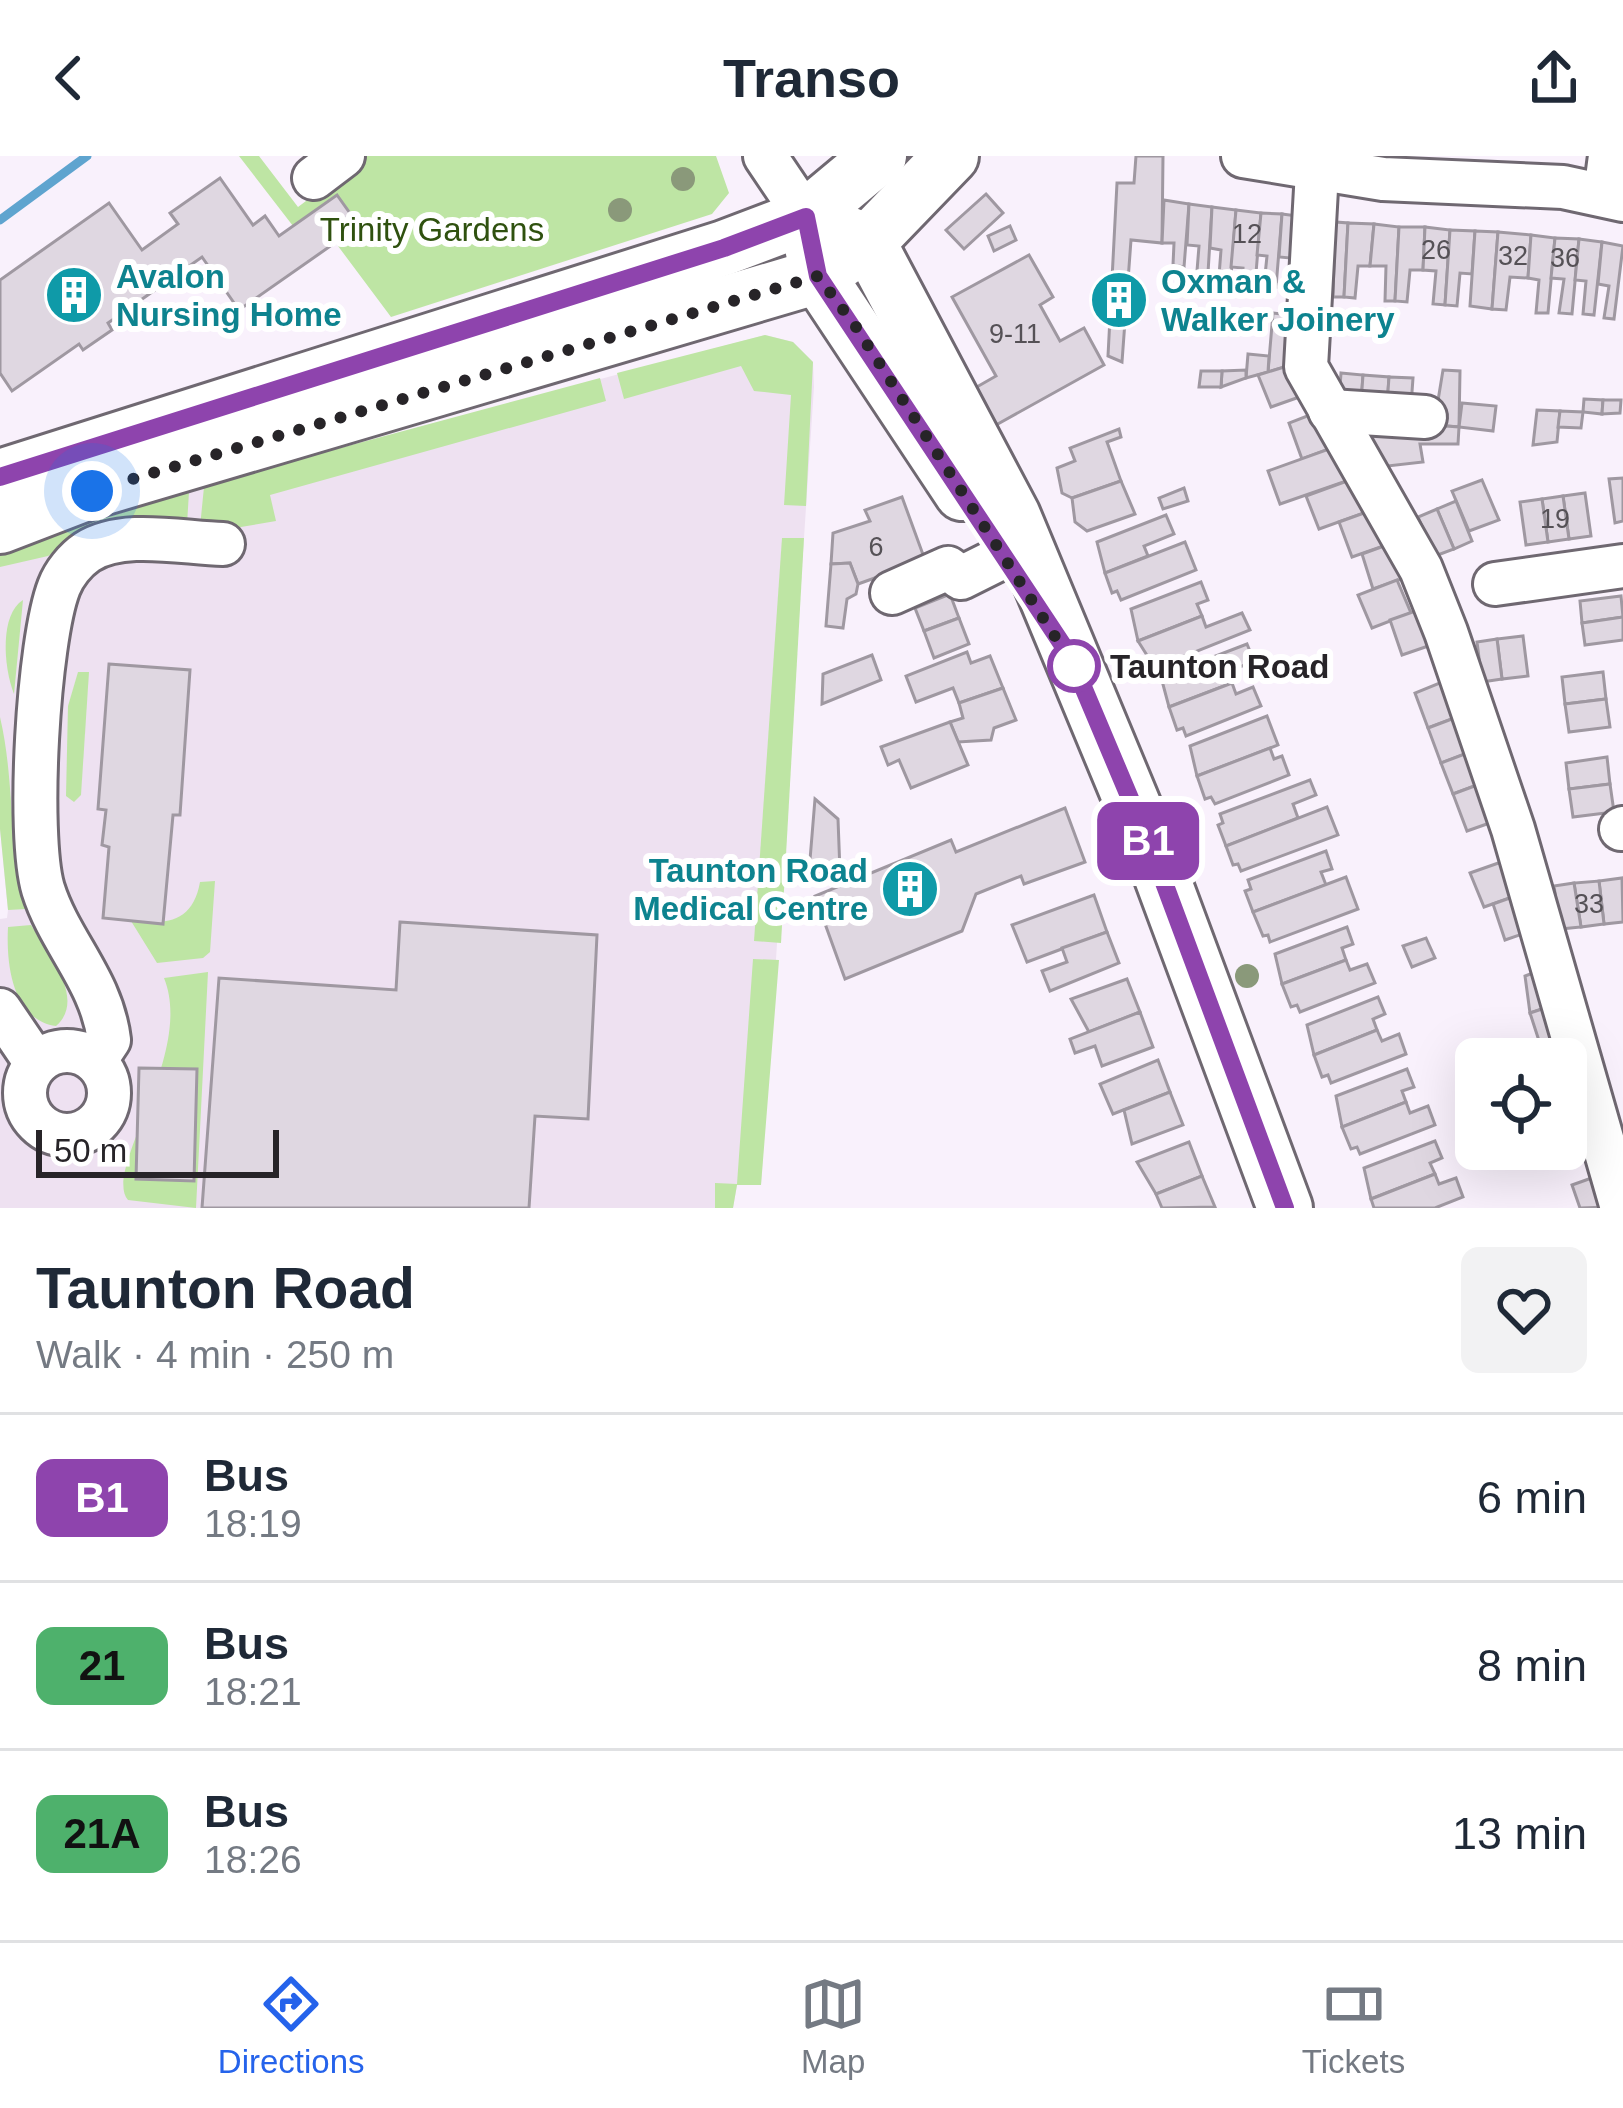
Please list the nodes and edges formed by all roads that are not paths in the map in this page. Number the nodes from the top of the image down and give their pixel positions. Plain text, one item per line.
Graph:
1 (765, 156) edge
2 (879, 156) edge
3 (951, 156) edge
4 (1243, 156) edge
5 (1317, 171) junction
6 (1613, 183) edge
7 (806, 217) junction
8 (868, 242) junction
9 (818, 276) junction
10 (1330, 411) junction
11 (1425, 417) dead end
12 (0, 477) edge
13 (0, 526) edge
14 (223, 544) dead end
15 (1003, 556) junction
16 (1623, 566) edge
17 (1495, 584) dead end
18 (892, 592) dead end
19 (1070, 656) junction
20 (0, 1010) edge
21 (94, 1061) junction
22 (36, 1063) junction
23 (1285, 1208) edge
24 (1622, 1208) edge

1 - 7 street
2 - 7 main road
3 - 8 main road
4 - 5 street
5 - 6 street
5 - 10 street
7 - 8 main road
7 - 9 main road
7 - 12 main road
8 - 9 main road
8 - 19 main road
9 - 13 main road
9 - 15 main road
10 - 11 street
10 - 24 street
14 - 21 street
15 - 18 street
15 - 19 main road
16 - 17 street
19 - 23 main road
20 - 22 street
21 - 22 street
21 - 22 street

